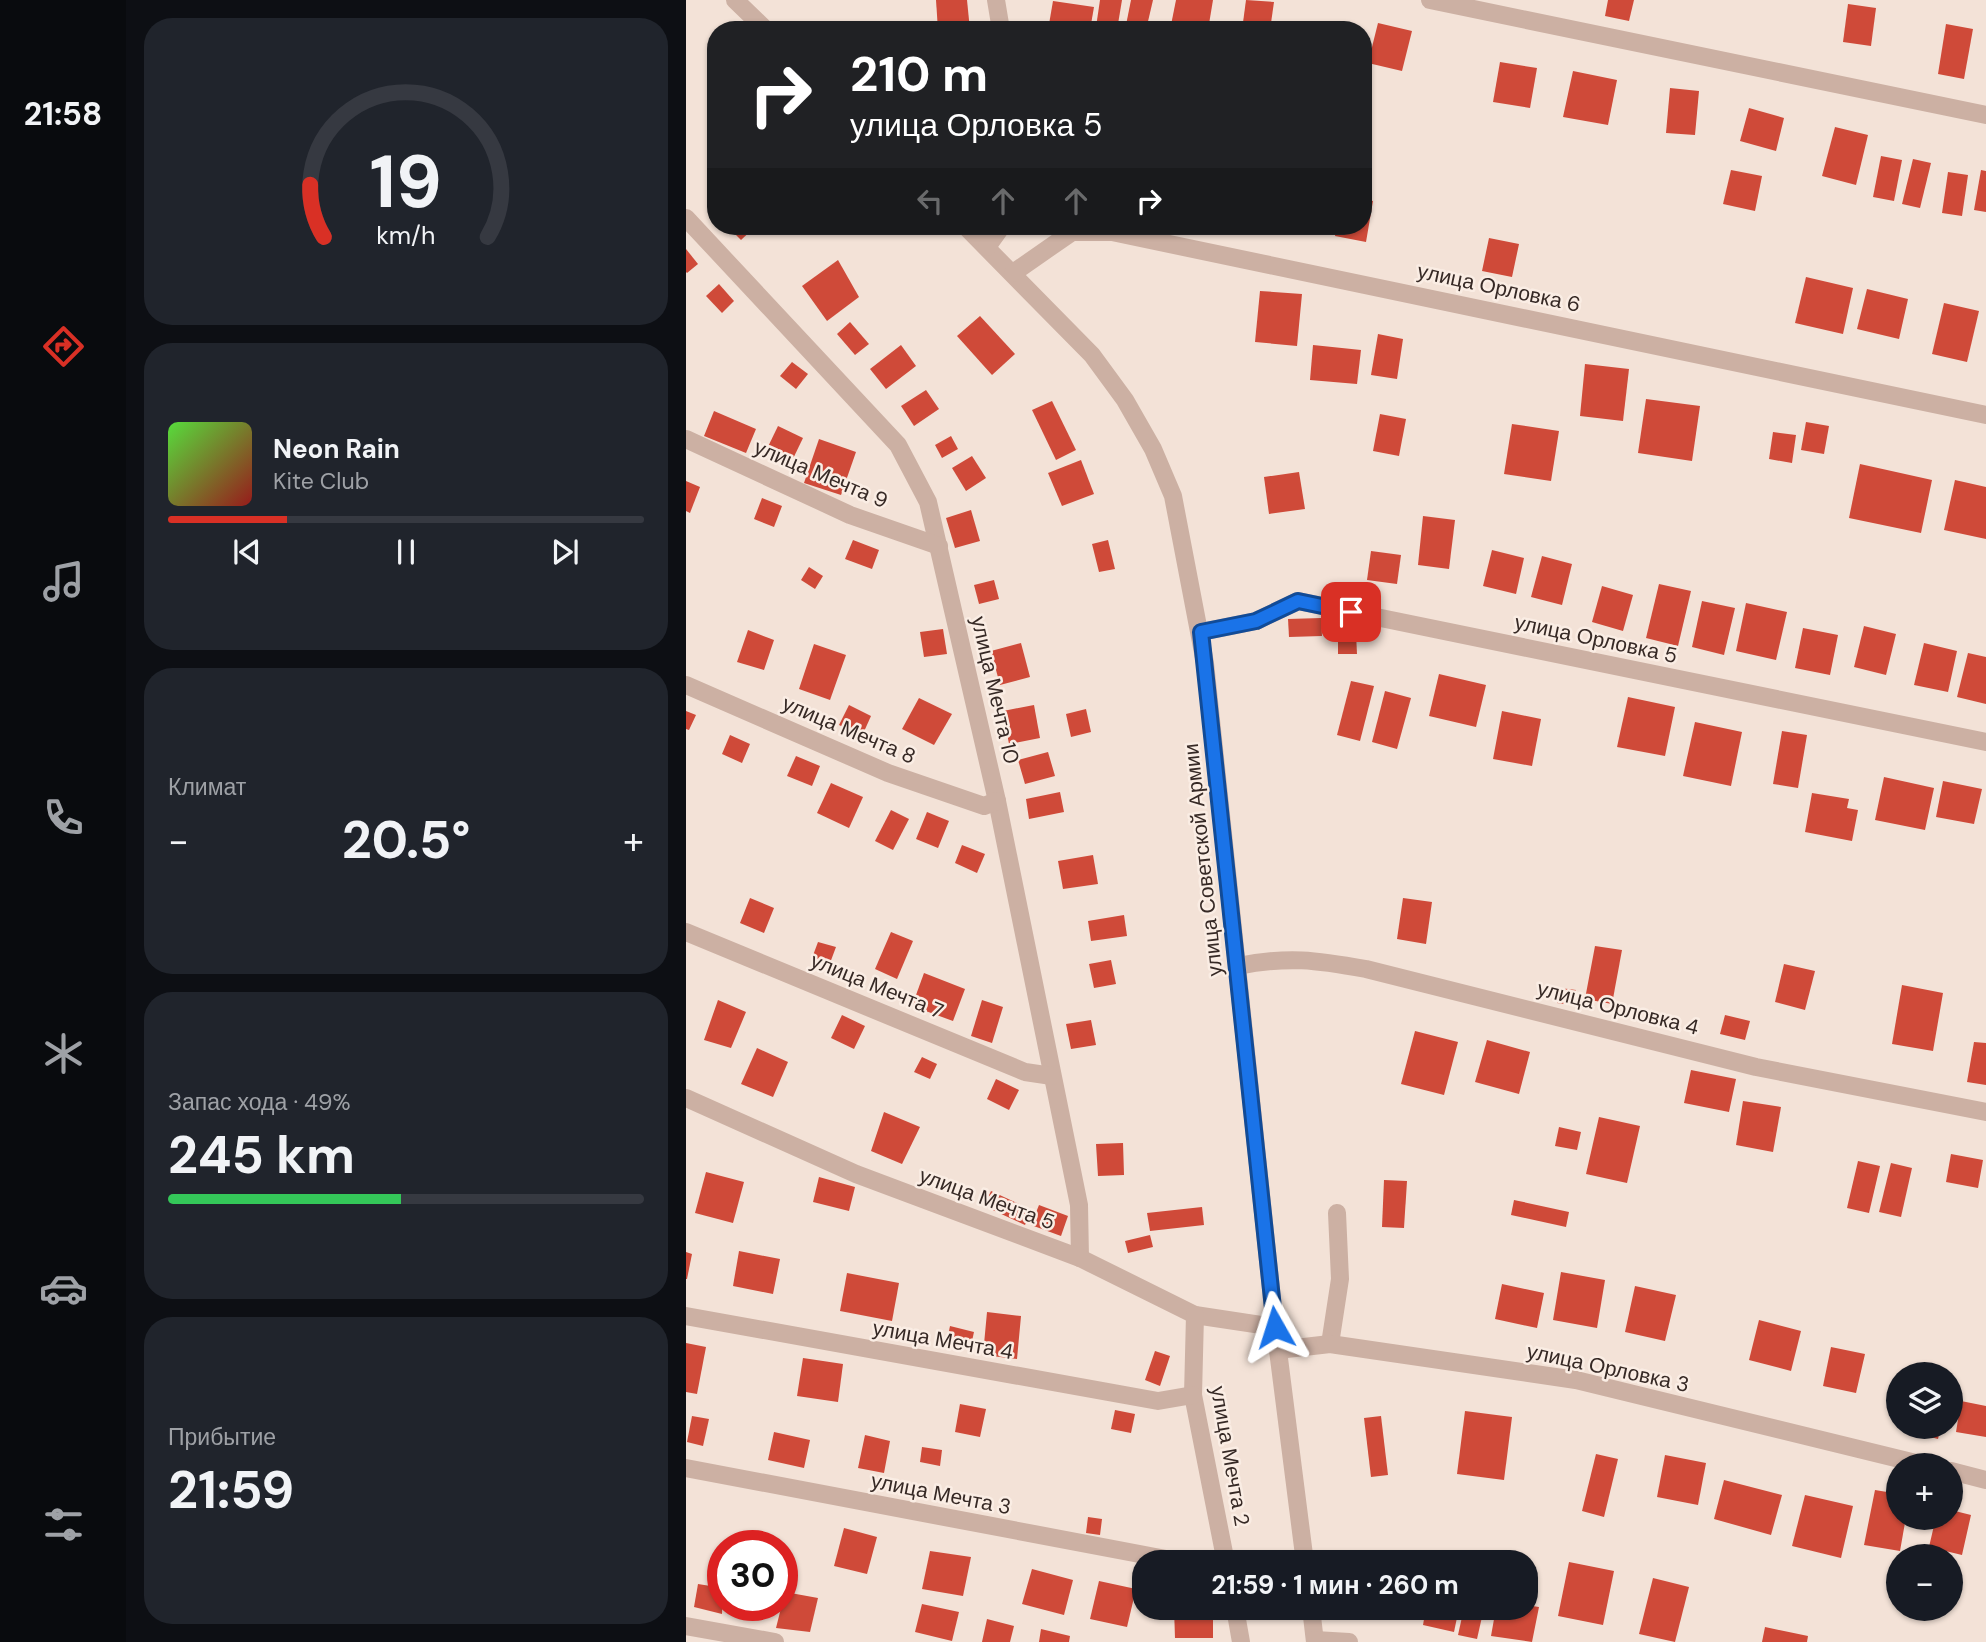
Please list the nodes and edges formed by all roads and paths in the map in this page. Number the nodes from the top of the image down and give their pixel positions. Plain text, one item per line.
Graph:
1 (735, 0) edge
2 (996, 0) edge
3 (1430, 0) edge
4 (757, 21) edge
5 (1000, 21) edge
6 (1986, 115) edge
7 (686, 218) edge
8 (974, 235) edge
9 (996, 235) edge
10 (1061, 235) edge
11 (1126, 235) edge
12 (987, 247) junction
13 (1013, 273) junction
14 (1986, 415) edge
15 (686, 439) edge
16 (939, 546) junction
17 (1201, 632) junction
18 (686, 685) edge
19 (1986, 742) edge
20 (997, 802) junction
21 (686, 932) edge
22 (1238, 966) junction
23 (1052, 1076) junction
24 (686, 1098) edge
25 (1986, 1112) edge
26 (1338, 1213) dead end
27 (1080, 1258) junction
28 (1195, 1315) junction
29 (686, 1316) edge
30 (1275, 1327) junction
31 (1330, 1344) junction
32 (1278, 1350) junction
33 (1193, 1395) junction
34 (1886, 1456) edge
35 (686, 1468) edge
36 (1963, 1474) edge
37 (1986, 1480) edge
38 (1224, 1550) edge
39 (1303, 1550) edge
40 (1132, 1553) edge
41 (1237, 1620) edge
42 (1312, 1620) edge
43 (686, 1626) edge
44 (1315, 1641) edge
45 (775, 1642) edge
46 (1241, 1642) edge
47 (1349, 1642) edge

1 - 4 street
2 - 5 street
3 - 6 street
7 - 16 street, улица Мечта 10
8 - 12 street, улица Советской Армии
9 - 12 street
10 - 13 street, улица Орловка 6
11 - 14 street, улица Орловка 6
12 - 13 street, улица Советской Армии
13 - 17 street, улица Советской Армии
15 - 16 street, улица Мечта 9
16 - 20 street, улица Мечта 10
17 - 19 street, улица Орловка 5
17 - 22 street, улица Советской Армии
18 - 20 street, улица Мечта 8
20 - 23 street, улица Мечта 10
21 - 23 street, улица Мечта 7
22 - 25 street, улица Орловка 4
22 - 30 street, улица Советской Армии
23 - 27 street, улица Мечта 10
24 - 27 street, улица Мечта 5
26 - 31 street
27 - 28 street, улица Мечта 5
28 - 30 street, улица Мечта 5
28 - 33 street, улица Мечта 2
29 - 33 street, улица Мечта 4
30 - 32 street, улица Советской Армии
31 - 32 street, улица Орловка 3
31 - 34 street, улица Орловка 3
32 - 39 street, улица Советской Армии
33 - 38 street, улица Мечта 2
35 - 40 street, улица Мечта 3
36 - 37 street
41 - 46 street
42 - 44 street
43 - 45 street
44 - 47 street

